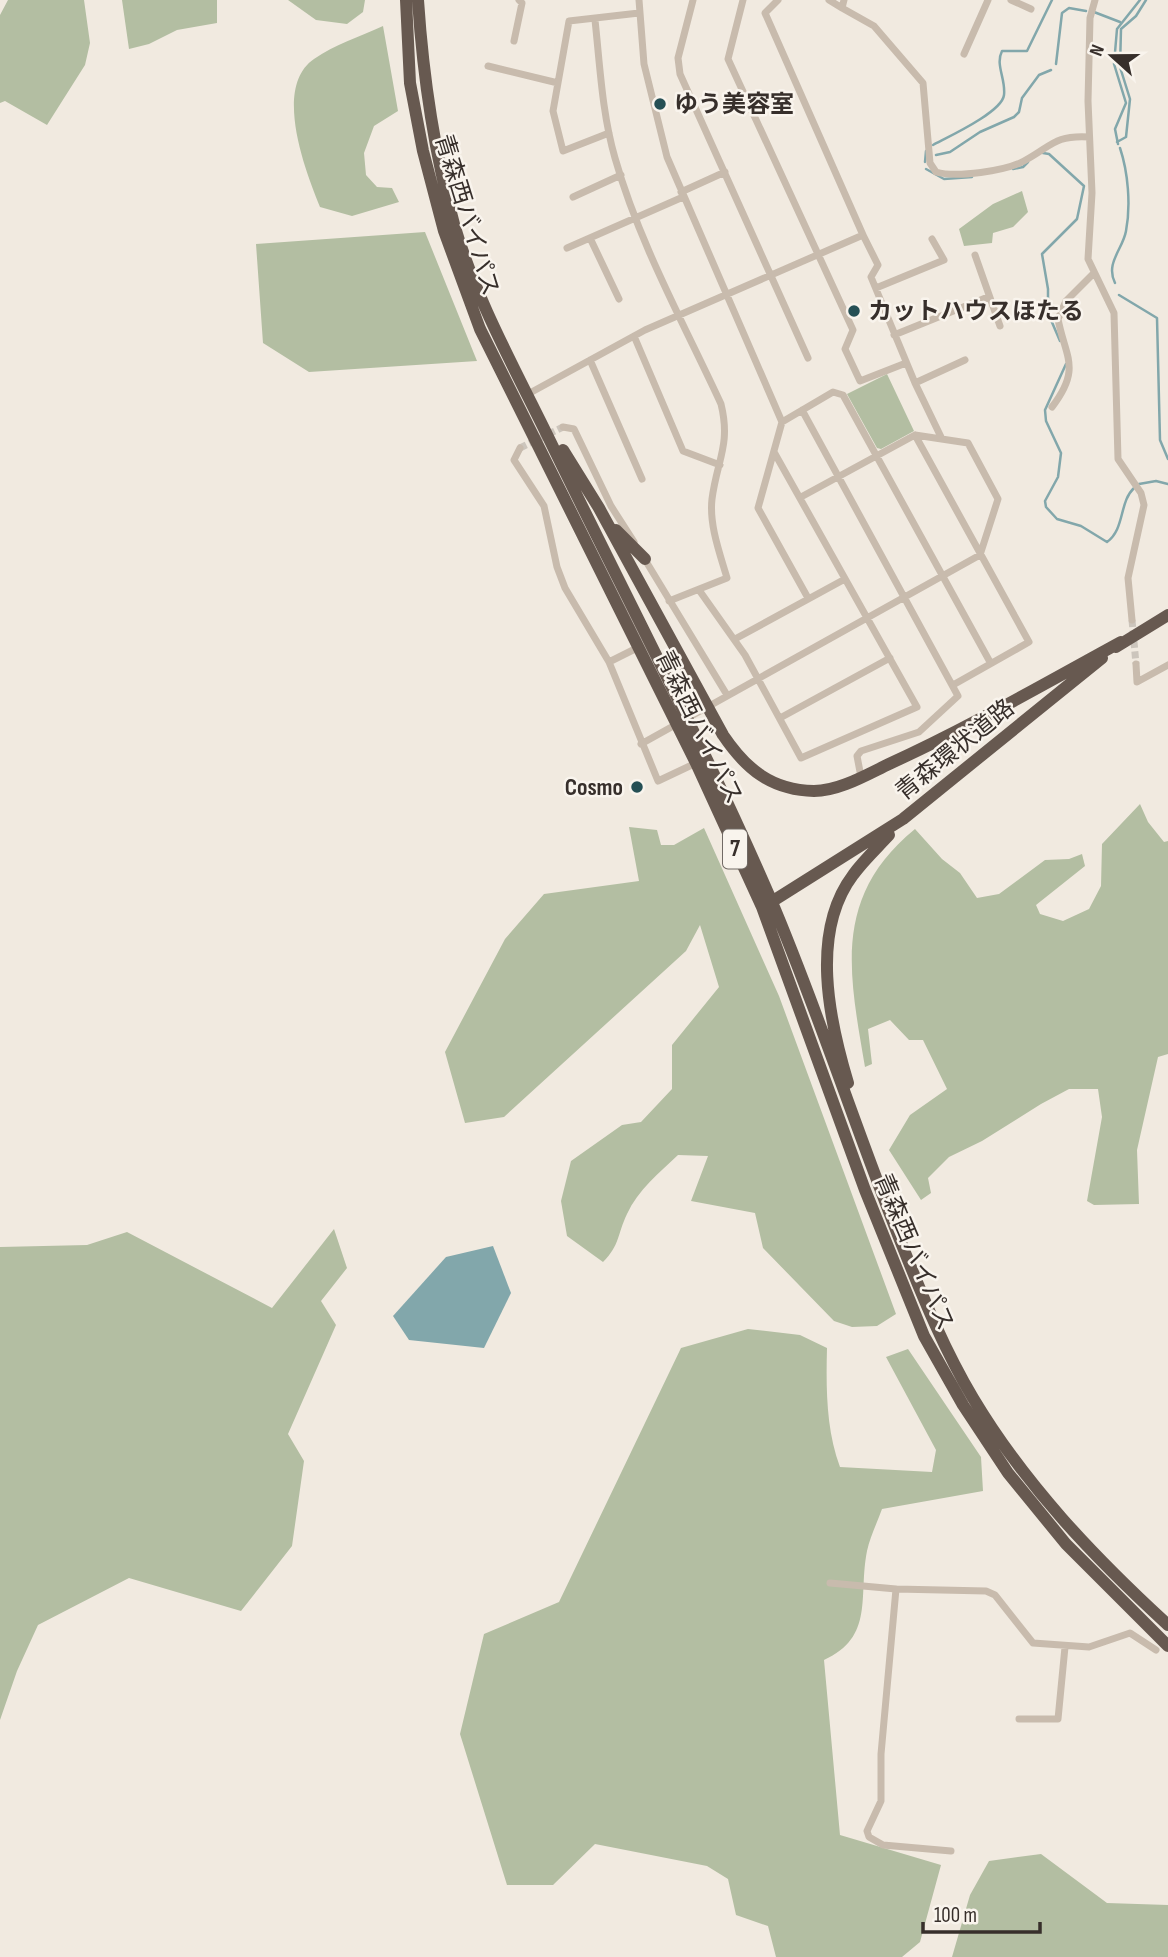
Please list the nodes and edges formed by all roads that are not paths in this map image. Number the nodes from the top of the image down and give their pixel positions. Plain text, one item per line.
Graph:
1 (406, 0) edge
2 (418, 0) edge
3 (519, 0) edge
4 (639, 0) edge
5 (692, 0) edge
6 (743, 0) edge
7 (778, 0) edge
8 (829, 0) edge
9 (988, 0) edge
10 (1011, 0) edge
11 (1095, 0) edge
12 (843, 4) edge
13 (1031, 9) dead end
14 (639, 13) junction
15 (595, 20) junction
16 (514, 41) dead end
17 (964, 54) dead end
18 (488, 66) dead end
19 (558, 83) junction
20 (609, 132) junction
21 (1089, 136) junction
22 (725, 172) junction
23 (621, 175) junction
24 (682, 194) junction
25 (573, 197) dead end
26 (636, 218) junction
27 (863, 235) junction
28 (590, 238) junction
29 (932, 239) dead end
30 (567, 248) dead end
31 (817, 254) junction
32 (975, 256) dead end
33 (1093, 274) junction
34 (772, 275) junction
35 (876, 289) junction
36 (728, 294) junction
37 (988, 296) junction
38 (619, 299) dead end
39 (680, 315) junction
40 (1000, 326) dead end
41 (894, 335) junction
42 (634, 336) junction
43 (808, 358) dead end
44 (590, 360) junction
45 (965, 360) dead end
46 (906, 363) junction
47 (915, 383) junction
48 (528, 394) junction
49 (1052, 407) dead end
50 (802, 410) junction
51 (782, 422) junction
52 (563, 427) dead end
53 (915, 435) junction
54 (941, 437) junction
55 (520, 448) dead end
56 (774, 452) junction
57 (877, 456) junction
58 (720, 466) junction
59 (839, 477) junction
60 (642, 479) dead end
61 (801, 497) junction
62 (598, 508) junction
63 (980, 555) junction
64 (645, 559) junction
65 (944, 577) junction
66 (845, 579) junction
67 (699, 590) junction
68 (808, 598) junction
69 (906, 598) junction
70 (670, 601) junction
71 (1165, 616) edge
72 (867, 618) junction
73 (1132, 620) tunnel mouth
74 (735, 639) junction
75 (1121, 642) junction
76 (637, 648) junction
77 (890, 659) junction
78 (609, 662) junction
79 (990, 662) junction
80 (1136, 664) dead end
81 (1168, 664) edge
82 (759, 680) junction
83 (953, 685) junction
84 (723, 697) junction
85 (780, 718) junction
86 (681, 722) junction
87 (641, 744) junction
88 (696, 763) junction
89 (861, 777) junction
90 (903, 819) junction
91 (767, 905) junction
92 (872, 1172) junction
93 (830, 1583) dead end
94 (896, 1589) junction
95 (1168, 1628) edge
96 (1146, 1633) junction
97 (1065, 1647) junction
98 (1162, 1648) edge
99 (1019, 1719) dead end
100 (951, 1851) dead end

1 - 76 highway, 青森西バイパス / 7
2 - 48 highway, 青森西バイパス / 7
3 - 16 street
4 - 14 street
5 - 22 street
6 - 31 street
7 - 27 street
8 - 12 street
9 - 17 street
10 - 13 street
11 - 21 street
12 - 21 street
14 - 15 street
14 - 24 street
15 - 19 street
15 - 20 street
18 - 19 street
19 - 20 street
20 - 23 street
21 - 33 street
22 - 24 street
22 - 34 street
23 - 25 street
23 - 26 street
24 - 26 street
24 - 36 street
26 - 28 street
26 - 39 street
27 - 31 street
27 - 35 street
28 - 30 street
28 - 38 street
29 - 35 street
31 - 34 street
31 - 46 street
32 - 37 street
33 - 49 street
33 - 73 street
34 - 36 street
34 - 43 street
35 - 41 street
36 - 39 street
36 - 51 street
37 - 40 street
37 - 41 street
39 - 42 street
39 - 58 street
41 - 46 street
42 - 44 street
42 - 58 street
44 - 48 street
44 - 60 street
45 - 47 street
46 - 47 street
47 - 54 street
48 - 62 highway
48 - 86 highway, 青森西バイパス / 7
50 - 51 street
50 - 57 street
50 - 59 street
51 - 56 street
52 - 64 street
53 - 54 street
53 - 57 street
53 - 63 street
54 - 63 street
55 - 78 street
56 - 61 street
56 - 68 street
57 - 59 street
57 - 65 street
58 - 67 street
59 - 61 street
59 - 69 street
61 - 66 street
62 - 64 highway
62 - 89 highway
63 - 65 street
63 - 79 street
64 - 70 street
65 - 69 street
65 - 79 street
66 - 68 street
66 - 72 street
67 - 70 street
67 - 74 street
68 - 74 street
69 - 72 street
69 - 83 street
70 - 84 street
71 - 75 highway, 青森環状道路
72 - 77 street
72 - 82 street
74 - 82 street
75 - 89 highway
75 - 90 highway, 青森環状道路
76 - 78 street
76 - 86 highway, 青森西バイパス / 7
77 - 85 street
77 - 85 street
78 - 87 street
79 - 83 street
80 - 81 street
82 - 84 street
82 - 85 street
83 - 89 street
84 - 86 street
86 - 87 street
86 - 88 highway, 青森西バイパス / 7
86 - 91 highway, 青森西バイパス / 7
87 - 88 street
88 - 91 highway, 青森西バイパス / 7
90 - 91 highway, 青森環状道路
90 - 92 highway
91 - 92 highway, 青森西バイパス / 7
91 - 96 highway, 青森西バイパス / 7
92 - 95 highway, 青森西バイパス / 7
93 - 94 street
94 - 97 street
94 - 100 street
95 - 96 street
96 - 97 street
96 - 98 highway, 青森西バイパス / 7
97 - 99 street

